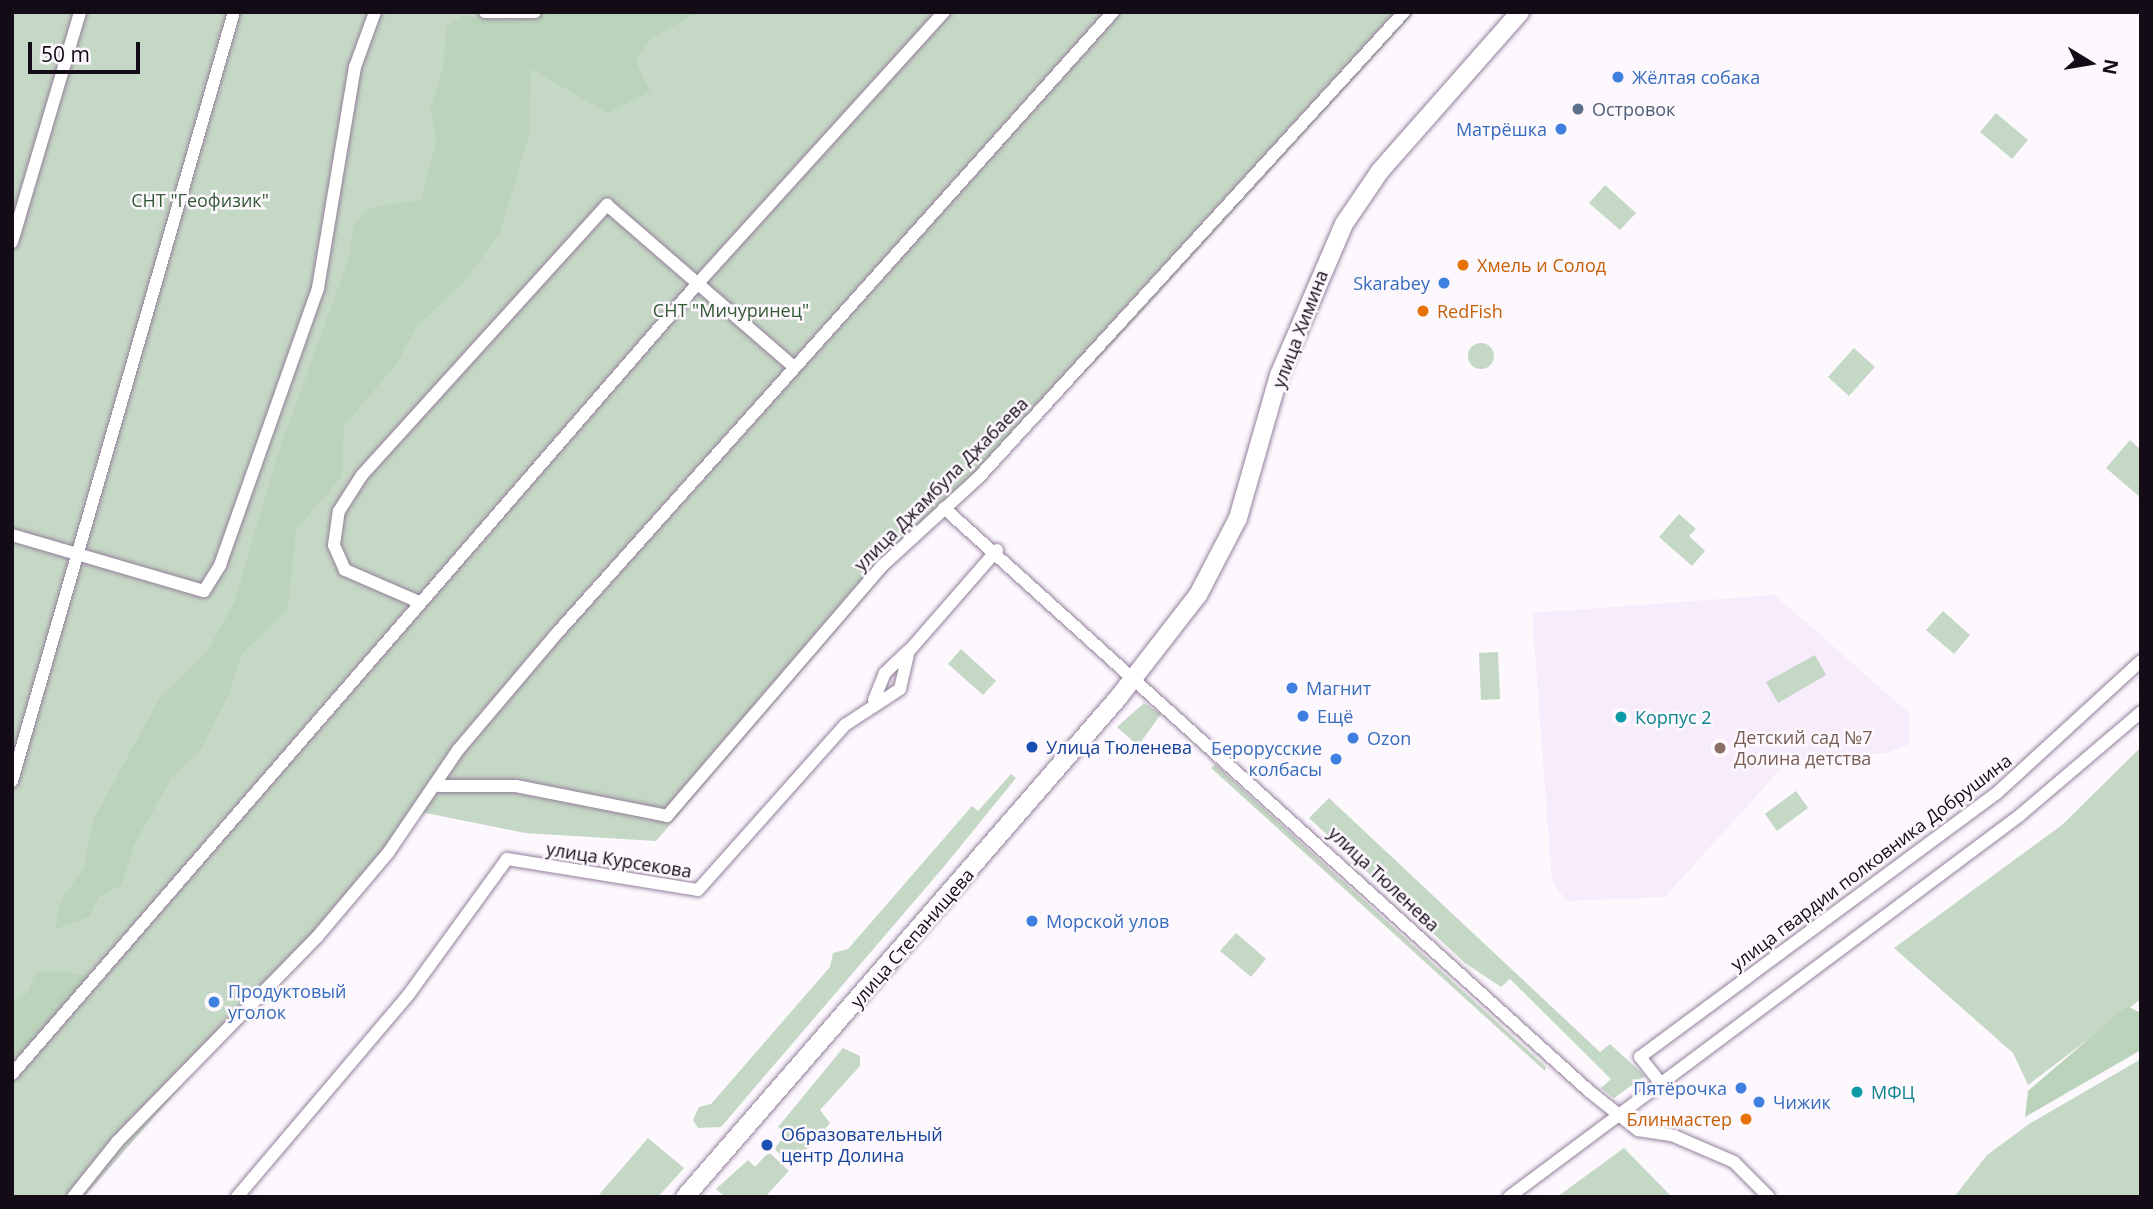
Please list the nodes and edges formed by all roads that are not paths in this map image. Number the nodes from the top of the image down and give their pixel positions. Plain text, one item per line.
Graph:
1 (80, 12) edge
2 (234, 12) edge
3 (375, 12) edge
4 (485, 12) edge
5 (535, 12) edge
6 (944, 12) edge
7 (1113, 12) edge
8 (1404, 12) edge
9 (1520, 12) edge
10 (12, 242) edge
11 (699, 282) junction
12 (793, 366) junction
13 (944, 508) junction
14 (12, 535) edge
15 (997, 551) junction
16 (77, 555) junction
17 (419, 602) junction
18 (909, 651) junction
19 (2141, 661) edge
20 (1134, 676) junction
21 (874, 700) junction
22 (2141, 712) edge
23 (12, 781) edge
24 (439, 786) junction
25 (12, 1074) edge
26 (1662, 1084) junction
27 (1621, 1116) junction
28 (73, 1197) edge
29 (237, 1197) edge
30 (685, 1197) edge
31 (1509, 1197) edge
32 (1769, 1197) edge

1 - 10 street
2 - 16 street
3 - 16 street
4 - 5 street
6 - 11 street
7 - 12 street
8 - 13 street, улица Джамбула Джабаева
9 - 20 street, улица Химина
11 - 12 street
11 - 17 street
11 - 17 street
12 - 24 street
13 - 15 street, улица Тюленева
13 - 24 street, улица Джамбула Джабаева
14 - 16 street
15 - 18 street, улица Курсекова
15 - 20 street, улица Тюленева
16 - 23 street
17 - 25 street
18 - 21 street
18 - 21 street, улица Курсекова
19 - 26 street, улица гвардии полковника Добрушина
20 - 27 street, улица Тюленева
20 - 30 street, улица Степанищева
21 - 29 street, улица Курсекова
22 - 26 street
24 - 28 street
26 - 27 street
27 - 31 street
27 - 32 street, улица Тюленева

